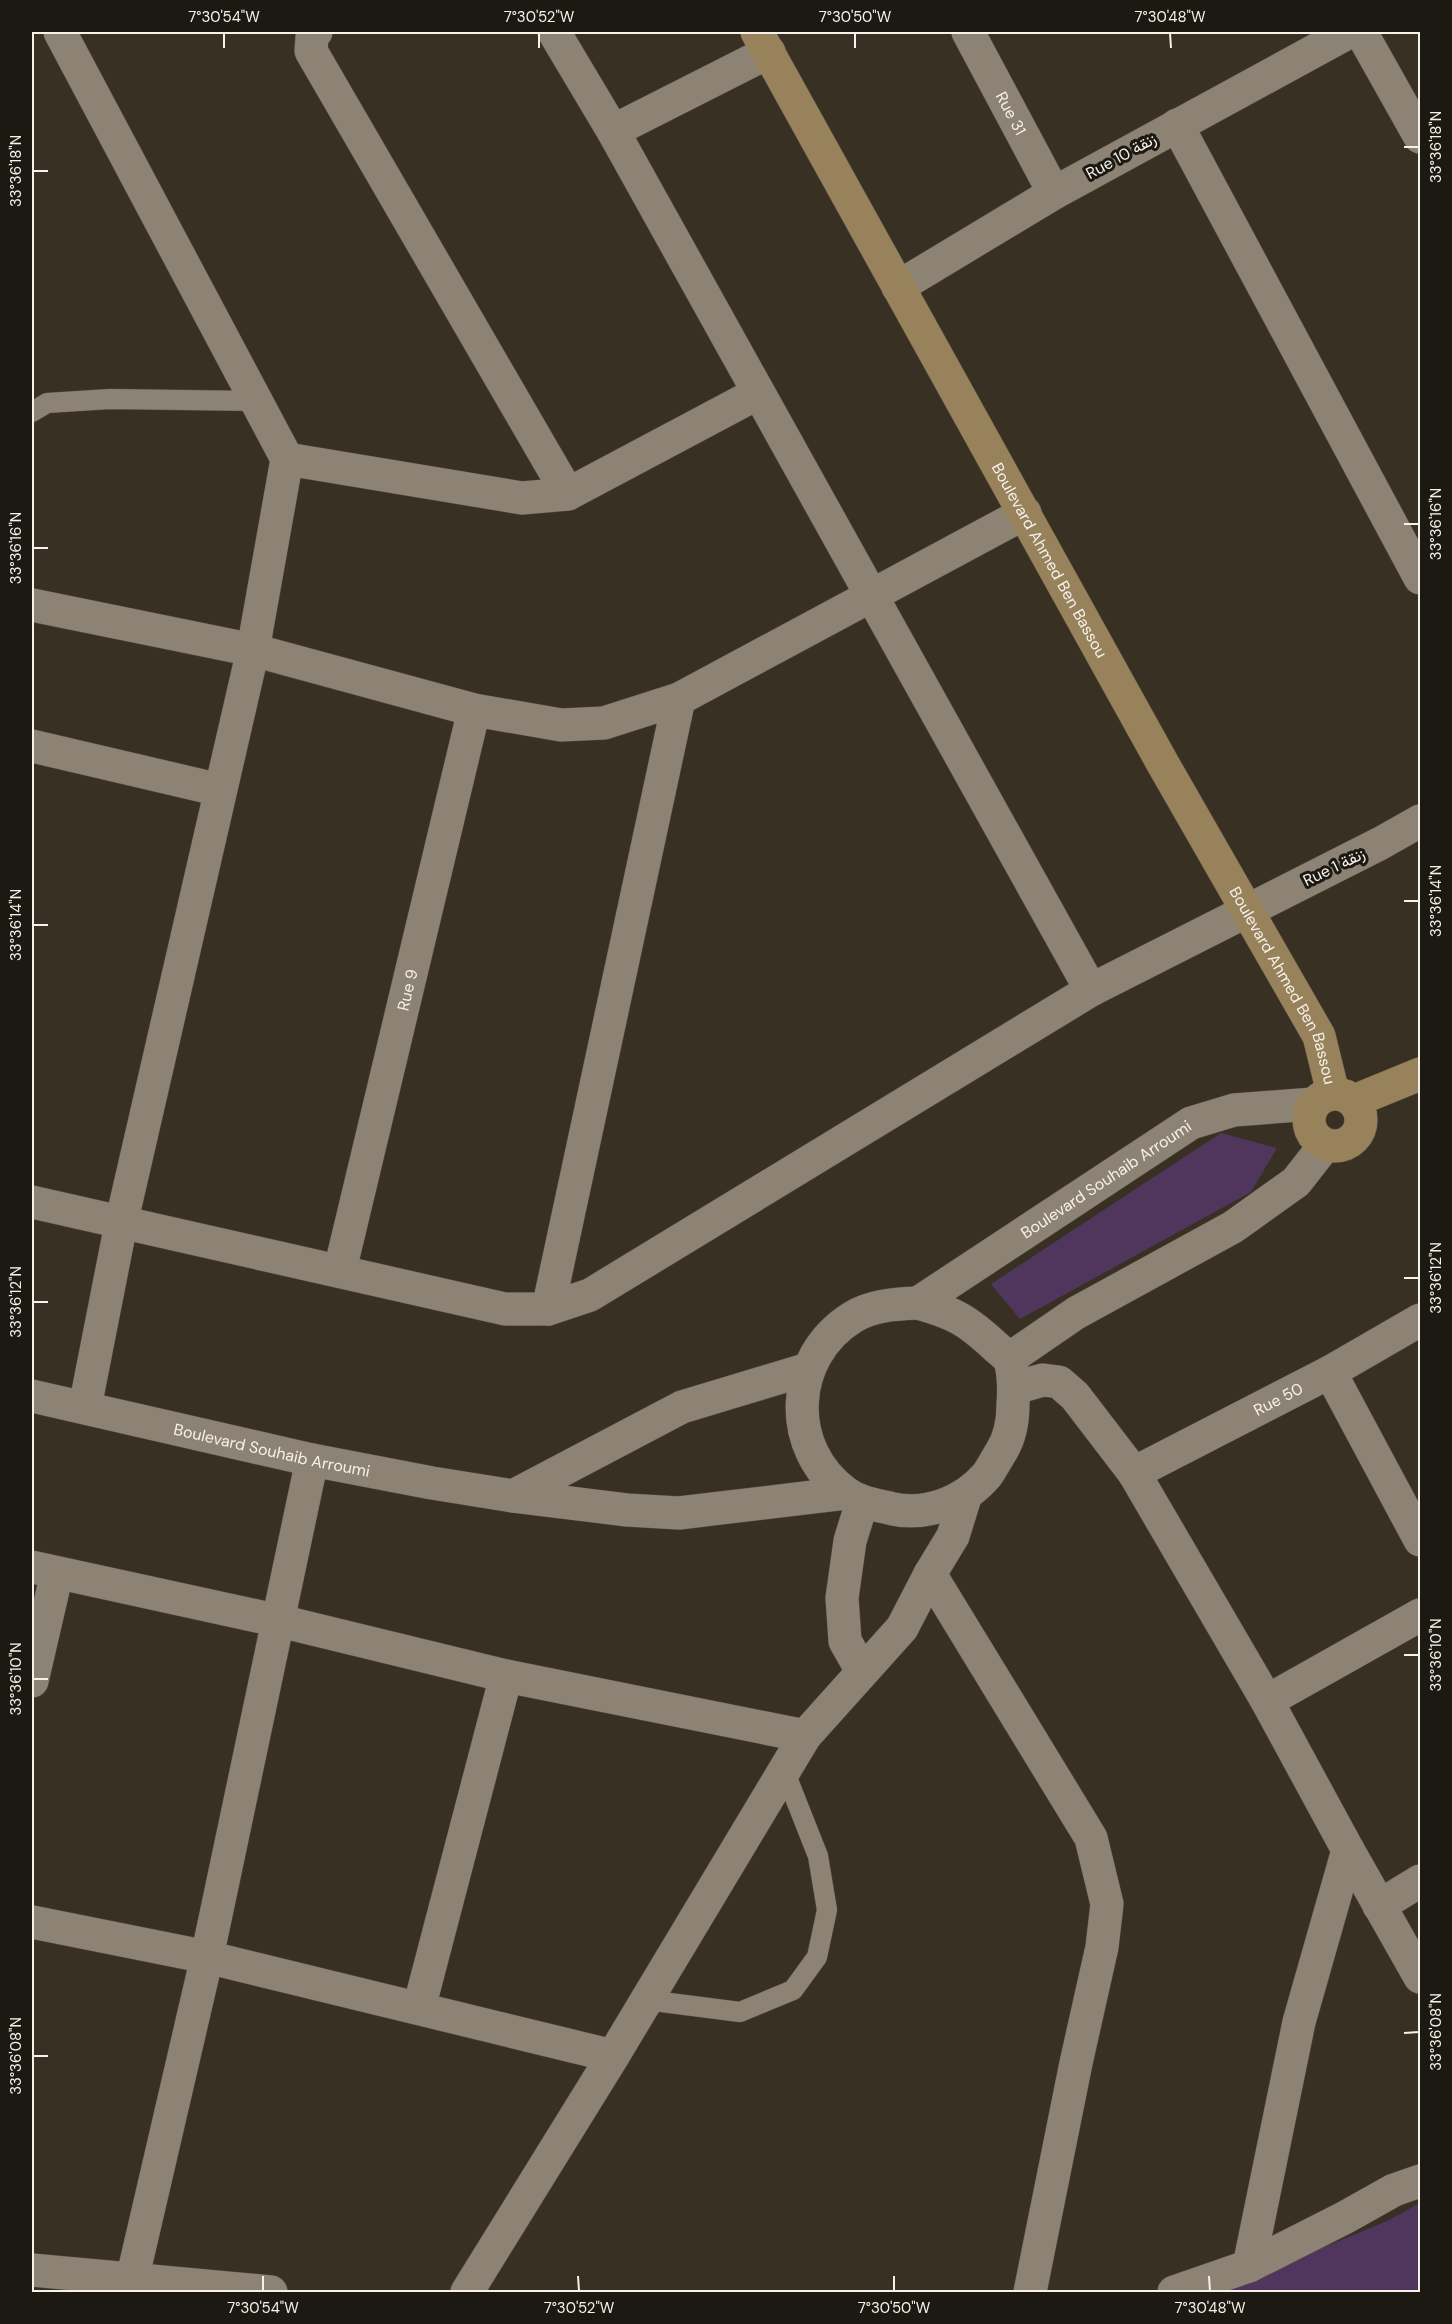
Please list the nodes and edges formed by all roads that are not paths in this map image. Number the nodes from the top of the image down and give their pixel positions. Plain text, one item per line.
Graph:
1 (60, 32) edge
2 (316, 32) edge
3 (554, 32) edge
4 (968, 32) edge
5 (1349, 32) edge
6 (1361, 32) edge
7 (763, 42) edge
8 (1177, 125) junction
9 (613, 131) junction
10 (1420, 136) edge
11 (1054, 193) junction
12 (898, 287) junction
13 (758, 393) junction
14 (256, 401) junction
15 (32, 412) edge
16 (287, 459) junction
17 (568, 494) junction
18 (1025, 513) junction
19 (1420, 578) edge
20 (870, 595) junction
21 (32, 605) edge
22 (253, 650) junction
23 (679, 699) junction
24 (474, 710) junction
25 (32, 746) edge
26 (220, 790) junction
27 (1420, 821) edge
28 (1246, 910) junction
29 (1091, 990) junction
30 (1420, 1074) edge
31 (1333, 1100) junction
32 (1325, 1145) junction
33 (32, 1202) edge
34 (121, 1224) junction
35 (340, 1270) junction
36 (918, 1303) junction
37 (548, 1309) junction
38 (1420, 1320) edge
39 (808, 1369) junction
40 (1330, 1371) junction
41 (1012, 1374) junction
42 (32, 1396) edge
43 (85, 1407) junction
44 (312, 1460) junction
45 (1134, 1473) junction
46 (966, 1494) junction
47 (513, 1496) junction
48 (854, 1498) junction
49 (1420, 1540) edge
50 (44, 1570) edge
51 (930, 1574) junction
52 (1420, 1615) edge
53 (280, 1621) junction
54 (862, 1671) junction
55 (506, 1676) junction
56 (32, 1681) edge
57 (1267, 1701) junction
58 (805, 1736) junction
59 (784, 1770) junction
60 (1348, 1850) junction
61 (1420, 1881) edge
62 (1379, 1905) junction
63 (32, 1922) edge
64 (207, 1957) junction
65 (1420, 1977) edge
66 (646, 2000) junction
67 (419, 2008) junction
68 (613, 2056) junction
69 (1420, 2181) edge
70 (1249, 2266) junction
71 (32, 2270) edge
72 (132, 2280) junction
73 (271, 2292) edge
74 (467, 2292) edge
75 (1030, 2292) edge
76 (1174, 2292) edge

1 - 14 street
2 - 17 street
3 - 9 street
4 - 11 street, Rue 31
5 - 8 street, Rue 10 زنقة
6 - 10 street
7 - 9 street
7 - 12 street, Boulevard Ahmed Ben Bassou
8 - 11 street, Rue 10 زنقة
8 - 19 street
9 - 13 street
11 - 12 street, Rue 10 زنقة
12 - 18 street, Boulevard Ahmed Ben Bassou
13 - 17 street
13 - 20 street
14 - 15 lane
14 - 16 street
16 - 17 street
16 - 22 street
18 - 20 street
18 - 28 street, Boulevard Ahmed Ben Bassou
20 - 23 street
20 - 29 street
21 - 22 street
22 - 24 street
22 - 26 street
23 - 24 street
23 - 37 street
24 - 35 street, Rue 9
25 - 26 street
26 - 34 street
27 - 28 street, Rue 1 زنقة
28 - 29 street, Rue 1 زنقة
28 - 31 street, Boulevard Ahmed Ben Bassou
29 - 37 street, Rue 1 زنقة
30 - 31 street, Boulevard Souhaib Arroumi
31 - 32 street
31 - 32 street
31 - 36 street, Boulevard Souhaib Arroumi
32 - 41 street
33 - 34 street, Rue 1 زنقة
34 - 35 street, Rue 1 زنقة
34 - 43 street
35 - 37 street, Rue 1 زنقة
36 - 39 street
36 - 41 street
38 - 40 street, Rue 50
39 - 47 street
39 - 48 street
40 - 45 street, Rue 50
40 - 49 street
41 - 45 street
41 - 46 street
42 - 43 street, Boulevard Souhaib Arroumi
43 - 44 street, Boulevard Souhaib Arroumi
44 - 47 street, Boulevard Souhaib Arroumi
44 - 53 street
45 - 57 street
46 - 48 street
46 - 51 street
47 - 48 street, Boulevard Souhaib Arroumi
48 - 54 street
50 - 53 street
50 - 56 street
51 - 54 street
51 - 75 street
52 - 57 street
53 - 55 street
53 - 64 street
54 - 58 street
55 - 58 street
55 - 67 street
57 - 60 street
58 - 59 street
59 - 66 street
59 - 66 lane
60 - 62 street
60 - 70 street
61 - 62 street
62 - 65 street
63 - 64 street
64 - 67 street
64 - 72 street
66 - 68 street
67 - 68 street
68 - 74 street
69 - 70 street
70 - 76 street
71 - 72 street
72 - 73 street

